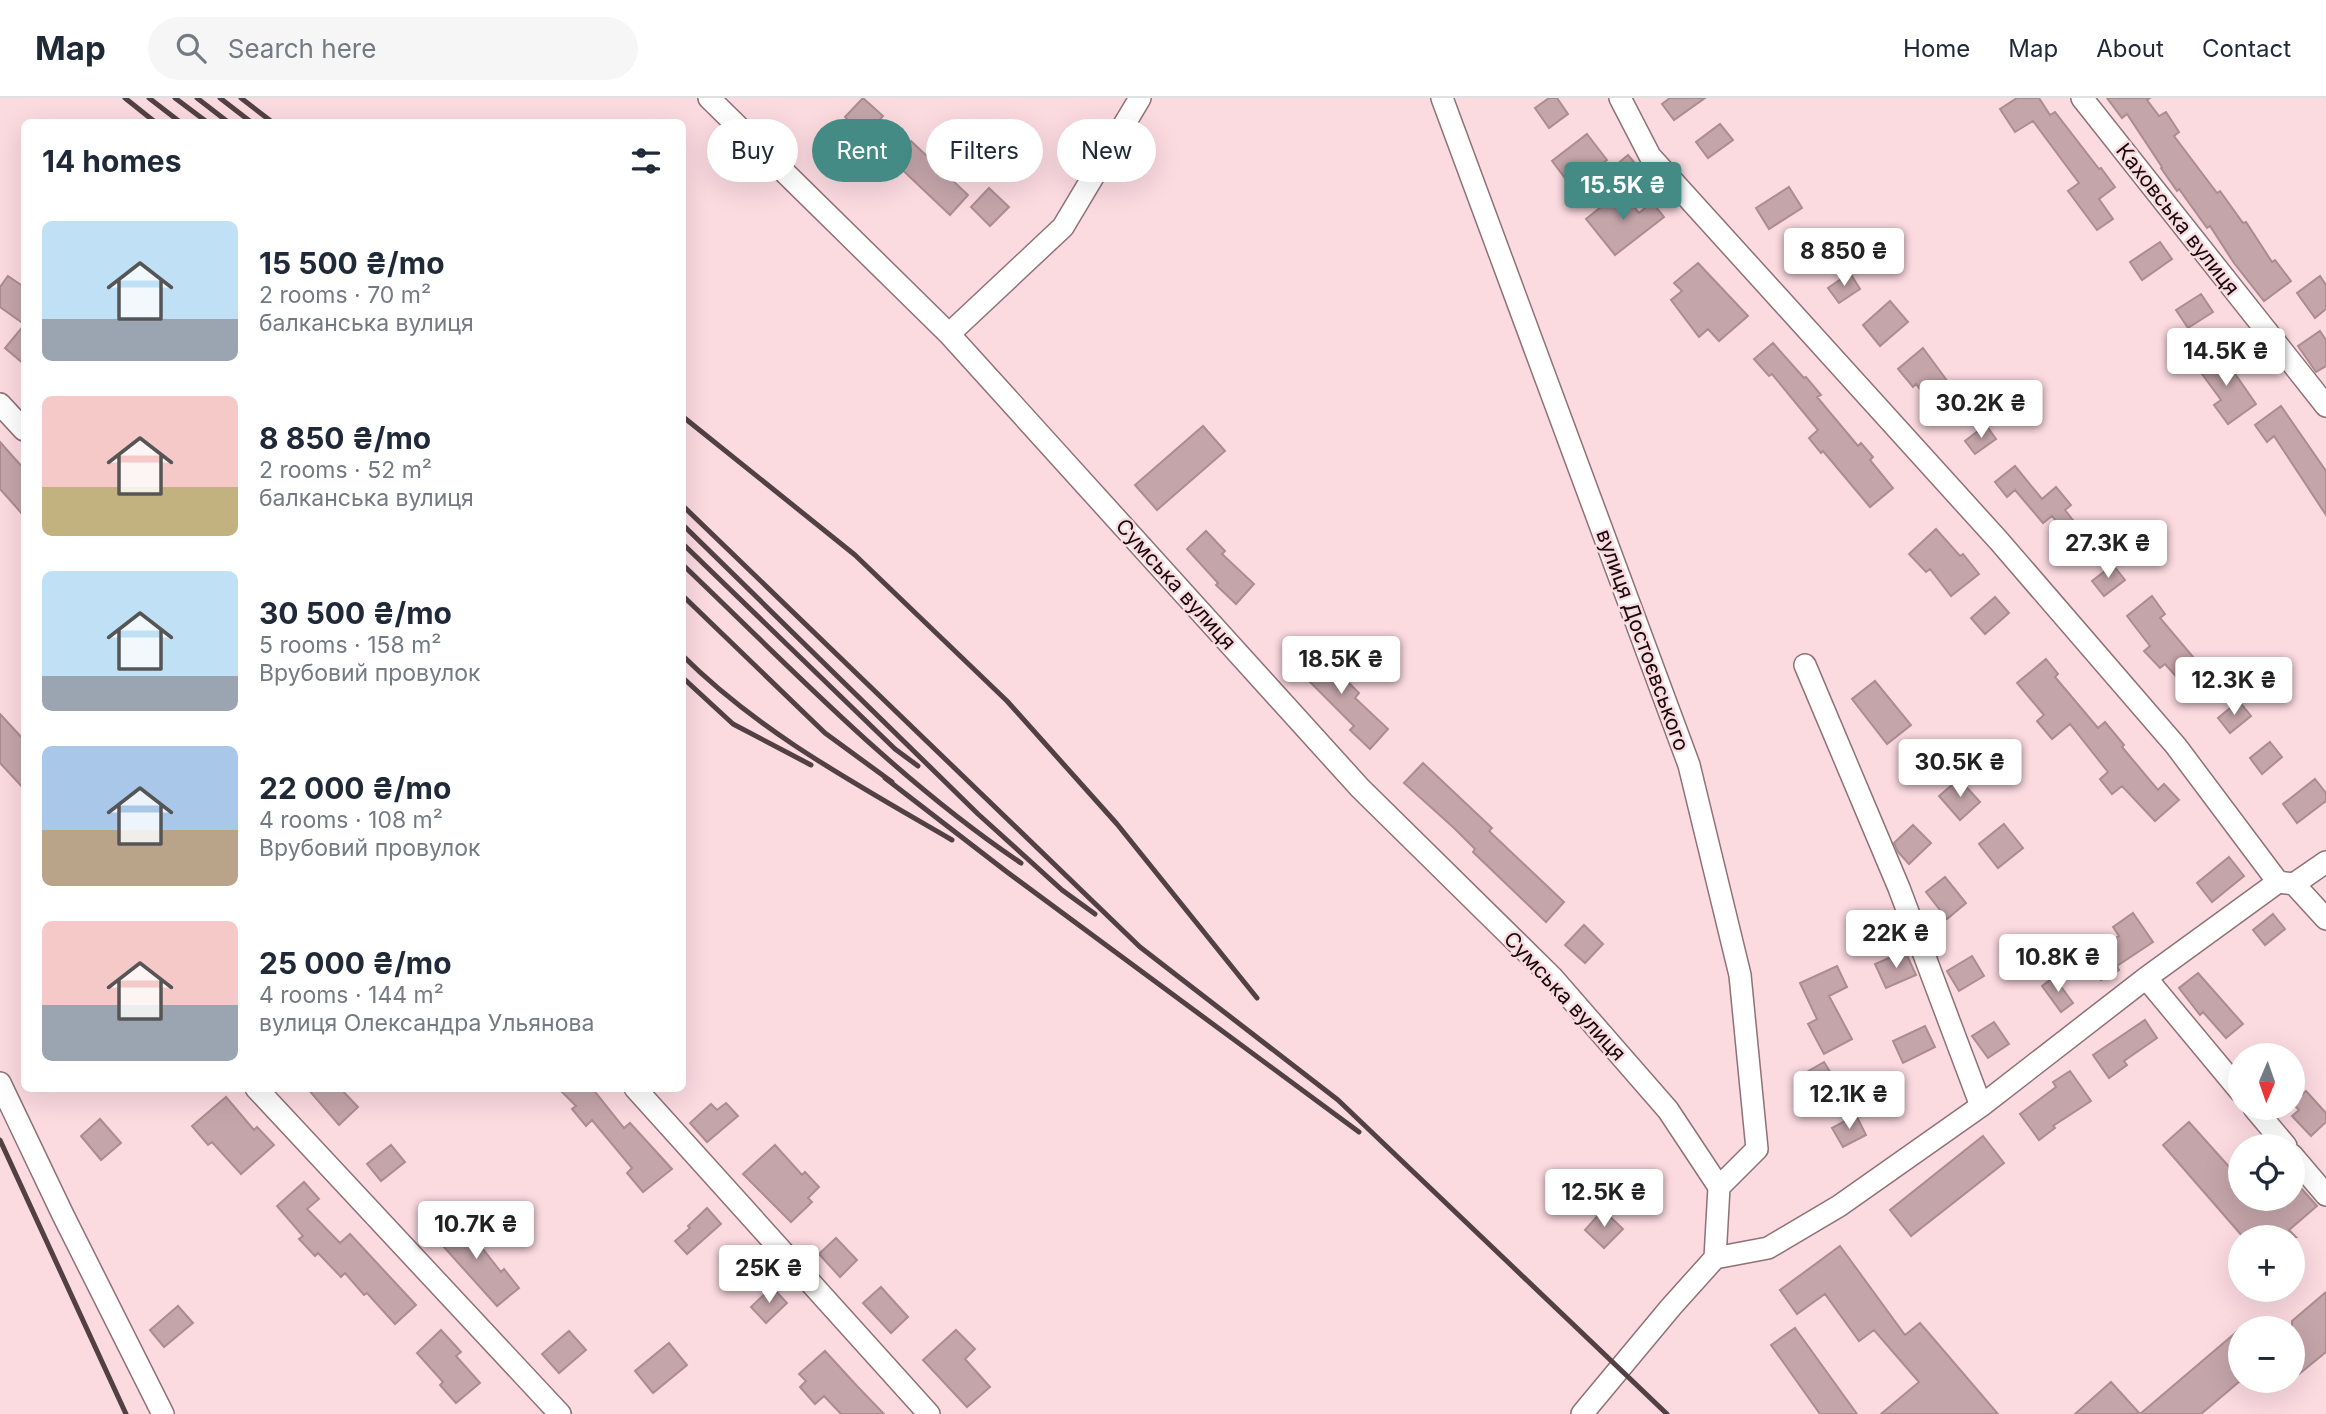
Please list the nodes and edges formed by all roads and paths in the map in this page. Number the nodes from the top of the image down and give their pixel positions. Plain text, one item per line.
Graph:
1 (709, 98) edge
2 (1140, 98) edge
3 (1442, 98) edge
4 (1620, 98) edge
5 (2082, 98) edge
6 (950, 334) junction
7 (0, 404) edge
8 (2326, 406) edge
9 (21, 427) edge
10 (1805, 664) dead end
11 (2326, 862) edge
12 (2286, 883) junction
13 (2326, 919) edge
14 (2146, 978) junction
15 (2228, 1077) edge
16 (0, 1083) edge
17 (260, 1092) edge
18 (639, 1092) edge
19 (1980, 1106) junction
20 (2264, 1120) edge
21 (2276, 1134) edge
22 (2305, 1170) edge
23 (1719, 1187) junction
24 (2326, 1195) edge
25 (1716, 1258) junction
26 (163, 1414) edge
27 (560, 1414) edge
28 (929, 1414) edge
29 (1582, 1414) edge

1 - 6 street, Сумська вулиця
2 - 6 street
3 - 23 street, вулиця Достоєвського
4 - 12 street
5 - 8 street, Каховська вулиця
6 - 23 street, Сумська вулиця
7 - 9 street
10 - 19 street
11 - 12 street
12 - 13 street
12 - 14 street
14 - 15 street
14 - 19 street
16 - 26 street
17 - 27 street
18 - 28 street
19 - 25 street
20 - 21 street
22 - 24 street
23 - 25 street
25 - 29 street

